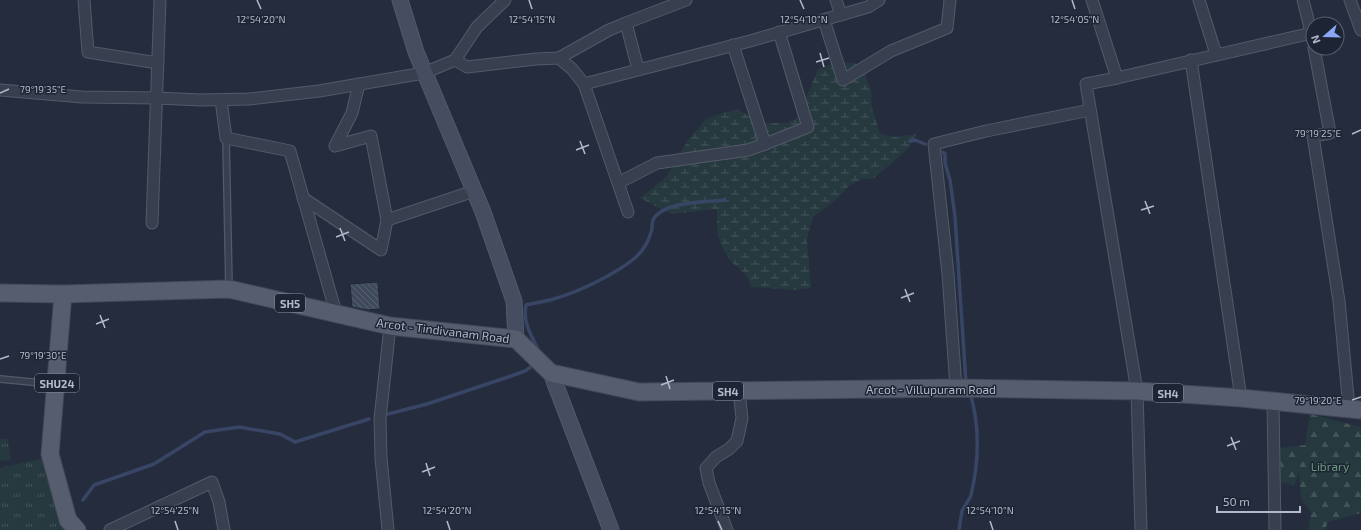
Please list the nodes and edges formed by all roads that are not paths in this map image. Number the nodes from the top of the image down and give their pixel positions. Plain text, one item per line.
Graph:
1 (84, 0) edge
2 (160, 0) edge
3 (400, 0) edge
4 (505, 0) edge
5 (686, 0) edge
6 (836, 0) edge
7 (878, 0) edge
8 (950, 0) edge
9 (1092, 0) edge
10 (1198, 0) edge
11 (1303, 0) edge
12 (1350, 0) edge
13 (841, 15) junction
14 (1307, 16) edge
15 (824, 20) junction
16 (626, 23) junction
17 (1361, 30) edge
18 (779, 32) junction
19 (1305, 38) edge
20 (733, 45) junction
21 (1216, 54) junction
22 (1316, 56) edge
23 (559, 58) junction
24 (455, 60) junction
25 (1191, 60) junction
26 (158, 63) junction
27 (638, 69) junction
28 (424, 73) junction
29 (1117, 78) junction
30 (359, 84) junction
31 (584, 84) junction
32 (0, 90) edge
33 (157, 98) junction
34 (221, 100) junction
35 (1090, 110) junction
36 (226, 138) junction
37 (765, 144) junction
38 (618, 183) junction
39 (474, 192) junction
40 (303, 198) junction
41 (628, 212) dead end
42 (387, 220) junction
43 (152, 223) dead end
44 (229, 289) junction
45 (0, 293) edge
46 (63, 294) junction
47 (336, 313) junction
48 (390, 326) junction
49 (516, 339) junction
50 (551, 373) junction
51 (0, 379) edge
52 (57, 384) junction
53 (956, 388) junction
54 (739, 391) junction
55 (1137, 391) junction
56 (1241, 398) junction
57 (1273, 400) junction
58 (1355, 409) edge
59 (77, 530) edge
60 (110, 530) edge
61 (224, 530) edge
62 (388, 530) edge
63 (611, 530) edge
64 (727, 530) edge
65 (1141, 530) edge
66 (1275, 530) edge

1 - 26 street
2 - 26 street
3 - 28 main road, Arcot - Tindivanam Road
4 - 24 street
5 - 16 street
6 - 13 street
7 - 13 street
8 - 15 street
9 - 29 street
10 - 21 street
11 - 14 street
12 - 17 street
13 - 15 street
15 - 18 street
16 - 23 street
16 - 27 street
18 - 20 street
18 - 37 street
19 - 21 street
20 - 27 street
20 - 37 street
21 - 25 street
22 - 58 street
23 - 24 street
23 - 31 street
24 - 28 street
25 - 29 street
25 - 56 street
26 - 33 street
27 - 31 street
28 - 30 street
28 - 39 main road, Arcot - Tindivanam Road
29 - 35 street
30 - 34 street
30 - 42 street
31 - 38 street
32 - 33 street
33 - 34 street
33 - 43 street
34 - 36 street
35 - 53 street
35 - 55 street
36 - 40 street
36 - 44 lane
37 - 38 street
38 - 41 street
39 - 42 street
39 - 49 main road, Arcot - Tindivanam Road
40 - 42 street
40 - 47 street
44 - 46 main road, Arcot - Tindivanam Road / SH5
44 - 47 main road, Arcot - Tindivanam Road / SH5
45 - 46 main road, Arcot - Tindivanam Road
46 - 52 main road, SHU24
47 - 48 main road, Arcot - Tindivanam Road / SH5
48 - 49 main road, Arcot - Tindivanam Road / SH5
48 - 62 street
49 - 50 main road
50 - 54 main road, Arcot - Villupuram Road / SH4
50 - 63 main road
51 - 52 lane
52 - 59 main road, SHU24
53 - 54 main road, Arcot - Villupuram Road / SH4
53 - 55 main road, Arcot - Villupuram Road / SH4
54 - 64 street
55 - 56 main road, Arcot - Villupuram Road / SH4
55 - 65 street
56 - 57 main road, Arcot - Villupuram Road / SH4
57 - 58 main road, Arcot - Villupuram Road / SH4
57 - 66 street
60 - 61 street

